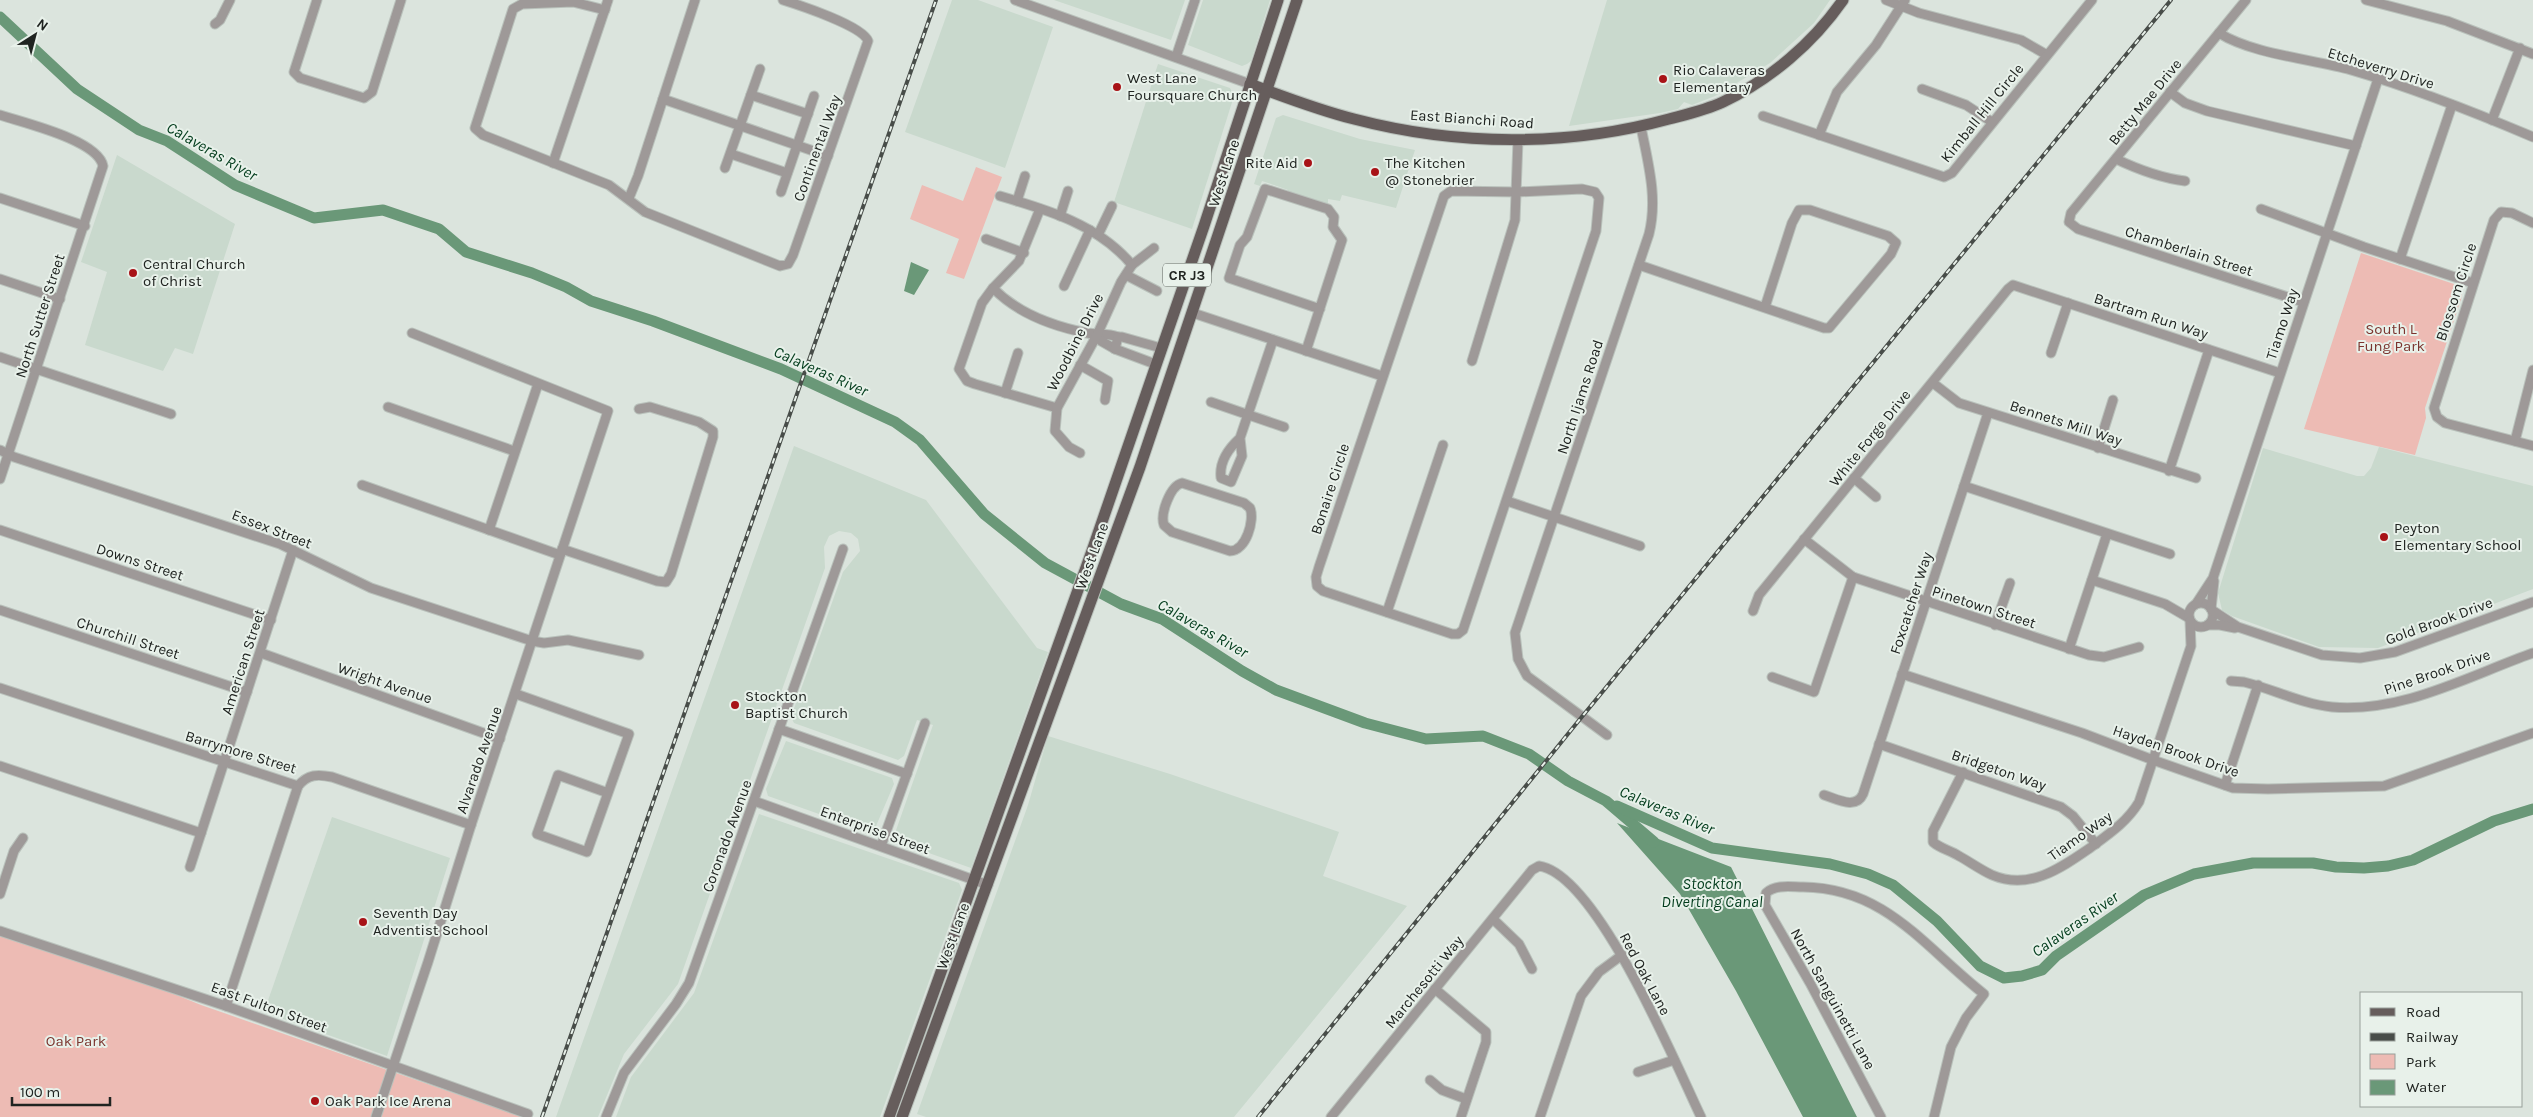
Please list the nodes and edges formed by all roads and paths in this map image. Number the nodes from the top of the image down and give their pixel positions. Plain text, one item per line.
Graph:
1 (230, 0) edge
2 (317, 0) edge
3 (401, 0) edge
4 (608, 0) edge
5 (695, 0) edge
6 (783, 0) edge
7 (1015, 0) edge
8 (1195, 0) edge
9 (1278, 0) edge
10 (1297, 0) edge
11 (1843, 0) edge
12 (1886, 0) edge
13 (2246, 0) edge
14 (2366, 0) edge
15 (2089, 1) edge
16 (1903, 3) edge
17 (605, 10) junction
18 (215, 24) dead end
19 (2219, 33) junction
20 (2520, 48) junction
21 (2533, 54) edge
22 (2047, 55) junction
23 (1176, 57) junction
24 (760, 69) dead end
25 (2378, 79) junction
26 (1250, 84) junction
27 (1922, 89) dead end
28 (1267, 91) junction
29 (2170, 92) junction
30 (752, 95) junction
31 (814, 96) dead end
32 (663, 99) junction
33 (2452, 105) junction
34 (808, 114) junction
35 (0, 115) edge
36 (1763, 116) dead end
37 (2492, 120) junction
38 (1992, 122) junction
39 (741, 125) junction
40 (1641, 127) junction
41 (1819, 135) junction
42 (2533, 137) edge
43 (1518, 140) junction
44 (797, 145) junction
45 (2356, 146) junction
46 (731, 154) junction
47 (828, 156) junction
48 (2116, 159) junction
49 (554, 163) junction
50 (725, 168) dead end
51 (787, 173) junction
52 (1025, 176) dead end
53 (2185, 181) dead end
54 (1068, 191) dead end
55 (781, 192) dead end
56 (1517, 192) junction
57 (1000, 196) dead end
58 (0, 198) edge
59 (629, 198) junction
60 (1017, 201) junction
61 (1112, 206) dead end
62 (1040, 209) junction
63 (2261, 209) dead end
64 (1060, 216) junction
65 (2069, 222) joint
66 (2533, 223) edge
67 (85, 226) junction
68 (2327, 232) junction
69 (1094, 233) junction
70 (986, 239) dead end
71 (1154, 248) dead end
72 (1024, 253) junction
73 (2400, 259) junction
74 (1132, 265) junction
75 (1638, 265) junction
76 (1126, 275) junction
77 (0, 279) edge
78 (2473, 283) junction
79 (2013, 285) joint
80 (1064, 286) dead end
81 (993, 288) junction
82 (1157, 291) dead end
83 (60, 299) junction
84 (2303, 302) junction
85 (2068, 303) junction
86 (1765, 307) junction
87 (1320, 309) junction
88 (1193, 314) junction
89 (412, 333) dead end
90 (1097, 335) junction
91 (1118, 337) junction
92 (1273, 340) junction
93 (1160, 348) junction
94 (1115, 349) junction
95 (2209, 350) junction
96 (1306, 351) junction
97 (1018, 352) dead end
98 (2051, 353) dead end
99 (0, 357) edge
100 (1472, 361) dead end
101 (1155, 364) junction
102 (1080, 365) junction
103 (2533, 370) edge
104 (37, 371) junction
105 (2280, 373) junction
106 (1382, 376) junction
107 (1933, 383) junction
108 (538, 384) junction
109 (1005, 393) junction
110 (1106, 400) dead end
111 (2113, 400) dead end
112 (1211, 402) dead end
113 (388, 407) dead end
114 (1057, 408) junction
115 (639, 409) dead end
116 (1988, 413) junction
117 (171, 414) dead end
118 (1248, 414) junction
119 (1284, 427) dead end
120 (1240, 438) junction
121 (2515, 441) junction
122 (1443, 445) dead end
123 (2533, 446) edge
124 (2098, 448) junction
125 (4, 452) edge
126 (514, 452) junction
127 (1080, 453) dead end
128 (2169, 471) junction
129 (1221, 478) junction
130 (1854, 478) junction
131 (2196, 478) dead end
132 (0, 480) edge
133 (1231, 482) junction
134 (362, 485) dead end
135 (1964, 486) junction
136 (1213, 492) junction
137 (1876, 497) dead end
138 (1230, 498) junction
139 (1507, 501) junction
140 (1554, 517) junction
141 (0, 530) edge
142 (489, 530) junction
143 (2107, 534) junction
144 (1804, 539) junction
145 (1640, 546) dead end
146 (843, 549) dead end
147 (293, 550) junction
148 (561, 552) junction
149 (2170, 554) dead end
150 (1853, 577) junction
151 (2213, 578) junction
152 (2092, 580) junction
153 (2010, 583) dead end
154 (1926, 602) junction
155 (2533, 602) edge
156 (2165, 604) junction
157 (2194, 605) junction
158 (0, 610) edge
159 (2211, 610) junction
160 (1387, 612) junction
161 (1753, 612) dead end
162 (271, 620) junction
163 (2189, 620) junction
164 (1995, 625) junction
165 (2207, 626) junction
166 (2238, 627) junction
167 (532, 641) junction
168 (2191, 646) junction
169 (2139, 647) dead end
170 (2069, 649) junction
171 (261, 653) junction
172 (2533, 653) edge
173 (639, 655) dead end
174 (1902, 674) junction
175 (1772, 677) dead end
176 (2231, 681) dead end
177 (2258, 686) junction
178 (0, 688) edge
179 (247, 692) junction
180 (1041, 692) junction
181 (516, 694) junction
182 (926, 723) dead end
183 (779, 728) junction
184 (1043, 732) junction
185 (2533, 733) edge
186 (1607, 734) dead end
187 (500, 739) junction
188 (1879, 744) junction
189 (1021, 747) junction
190 (2153, 760) junction
191 (224, 762) junction
192 (0, 766) edge
193 (1963, 772) junction
194 (907, 774) junction
195 (2224, 785) junction
196 (298, 786) junction
197 (608, 793) junction
198 (1824, 795) dead end
199 (1018, 798) junction
200 (754, 801) junction
201 (470, 826) junction
202 (201, 833) junction
203 (23, 838) dead end
204 (2096, 844) junction
205 (881, 846) junction
206 (1539, 866) joint
207 (190, 867) dead end
208 (973, 879) junction
209 (988, 885) junction
210 (0, 894) edge
211 (1493, 919) junction
212 (0, 931) edge
213 (1622, 955) junction
214 (1532, 969) dead end
215 (1435, 989) junction
216 (226, 1006) junction
217 (1674, 1060) junction
218 (393, 1066) junction
219 (1638, 1072) dead end
220 (1430, 1080) dead end
221 (1466, 1099) junction
222 (528, 1114) dead end
223 (891, 1116) edge
224 (376, 1117) edge
225 (606, 1117) edge
226 (902, 1117) edge
227 (1331, 1117) edge
228 (1460, 1117) edge
229 (1540, 1117) edge
230 (1701, 1117) edge
231 (1881, 1117) edge
232 (1934, 1117) edge

1 - 18 street
2 - 3 street
4 - 17 street
5 - 32 street
6 - 47 street, Continental Way
7 - 23 street, East Bianchi Road
8 - 23 street
9 - 26 main road, West Lane / CR J3
10 - 28 main road, West Lane / CR J3
11 - 40 main road, East Bianchi Road
12 - 16 street
13 - 19 street, Betty Mae Drive
14 - 20 street
15 - 22 street, Kimball Hill Circle
16 - 22 street
16 - 41 street
17 - 49 street
17 - 49 street
19 - 25 street, Etcheverry Drive
19 - 29 street, Betty Mae Drive
20 - 21 street
20 - 37 street
22 - 38 street, Kimball Hill Circle
23 - 26 street, East Bianchi Road
24 - 30 street
25 - 33 street, Etcheverry Drive
25 - 45 street, Tiamo Way
26 - 28 main road, East Bianchi Road
26 - 93 main road, West Lane / CR J3
27 - 38 street
28 - 43 main road, East Bianchi Road
28 - 88 main road, West Lane / CR J3
29 - 45 street
29 - 48 street, Betty Mae Drive
30 - 34 street
30 - 39 street
31 - 34 street
32 - 39 street
32 - 59 street
33 - 37 street, Etcheverry Drive
33 - 73 street
34 - 44 street
35 - 67 street, North Sutter Street
36 - 41 street
37 - 42 street, Etcheverry Drive
38 - 41 street, Kimball Hill Circle
39 - 44 street
39 - 46 street
40 - 43 main road, East Bianchi Road
40 - 75 street, North Ijams Road
43 - 56 street
44 - 47 street
44 - 51 street
45 - 68 street, Tiamo Way
46 - 50 street
46 - 51 street
47 - 59 street, Continental Way
48 - 53 street
48 - 65 street, Betty Mae Drive
49 - 59 street
51 - 55 street
52 - 60 street
54 - 64 street
56 - 100 street
56 - 106 street, Bonaire Circle
56 - 139 street, Bonaire Circle
57 - 60 street
58 - 67 street
60 - 62 street
61 - 69 street
62 - 64 street
62 - 72 street
63 - 68 street
64 - 69 street
65 - 84 street, Chamberlain Street
66 - 78 street, Blossom Circle
67 - 83 street, North Sutter Street
68 - 73 street
68 - 84 street, Tiamo Way
69 - 74 street
69 - 80 street
70 - 72 street
71 - 74 street, Woodbine Drive
72 - 81 street
73 - 78 street
74 - 76 street, Woodbine Drive
75 - 86 street
75 - 140 street, North Ijams Road
76 - 82 street
76 - 90 street, Woodbine Drive
77 - 83 street
78 - 121 street, Blossom Circle
79 - 85 street, Bartram Run Way
79 - 107 street, White Forge Drive
81 - 90 street
81 - 109 street
83 - 104 street, North Sutter Street
84 - 105 street, Tiamo Way
85 - 95 street, Bartram Run Way
85 - 98 street
86 - 86 street
87 - 87 street
87 - 96 street
88 - 92 street
88 - 184 main road, West Lane / CR J3
89 - 108 street
90 - 91 street
90 - 94 street
90 - 102 street, Woodbine Drive
91 - 93 street
91 - 94 street
92 - 96 street
92 - 118 street
93 - 101 main road, West Lane / CR J3
94 - 101 street
95 - 105 street, Bartram Run Way
95 - 128 street
96 - 106 street
97 - 109 street
99 - 104 street
101 - 180 main road, West Lane / CR J3
102 - 110 street
102 - 114 street, Woodbine Drive
103 - 121 street
104 - 117 street
104 - 125 street, North Sutter Street
105 - 151 street, Tiamo Way
106 - 160 street, Bonaire Circle
107 - 116 street, Bennets Mill Way
107 - 130 street, White Forge Drive
108 - 126 street
108 - 148 street, Alvarado Avenue
109 - 114 street
111 - 124 street
112 - 118 street
113 - 126 street
114 - 127 street, Woodbine Drive
115 - 148 street
116 - 124 street, Bennets Mill Way
116 - 135 street, Foxcatcher Way
118 - 119 street
118 - 120 street
120 - 129 street
120 - 133 street
121 - 123 street
122 - 160 street
124 - 128 street, Bennets Mill Way
125 - 132 street, North Sutter Street
125 - 147 street, Essex Street
126 - 142 street
128 - 131 street, Bennets Mill Way
129 - 133 street
129 - 136 street
130 - 137 street
130 - 144 street, White Forge Drive
133 - 138 street
134 - 142 street
135 - 143 street
135 - 154 street, Foxcatcher Way
136 - 138 street
136 - 138 street
139 - 140 street
139 - 160 street, Bonaire Circle
140 - 145 street
140 - 186 street, North Ijams Road
141 - 162 street, Downs Street
142 - 148 street
143 - 149 street
143 - 152 street
144 - 150 street, Pinetown Street
144 - 161 street, White Forge Drive
146 - 183 street, Coronado Avenue
147 - 162 street, American Street
147 - 167 street, Essex Street
148 - 167 street, Alvarado Avenue
150 - 154 street, Pinetown Street
150 - 175 street
151 - 157 street, Tiamo Way
151 - 159 street, Tiamo Way
152 - 156 street
152 - 170 street
153 - 164 street
154 - 164 street, Pinetown Street
154 - 174 street, Foxcatcher Way
155 - 166 street, Gold Brook Drive
156 - 157 street
156 - 163 street
157 - 159 street
157 - 163 street
158 - 179 street, Churchill Street
159 - 165 street
159 - 166 street, Gold Brook Drive
162 - 171 street, American Street
163 - 165 street
163 - 168 street, Tiamo Way
164 - 170 street, Pinetown Street
165 - 166 street, Gold Brook Drive
165 - 168 street, Tiamo Way
167 - 173 street, Essex Street
167 - 181 street, Alvarado Avenue
168 - 190 street, Tiamo Way
169 - 170 street, Pinetown Street
171 - 179 street, American Street
171 - 187 street, Wright Avenue
172 - 177 street, Pine Brook Drive
174 - 188 street, Foxcatcher Way
174 - 190 street, Hayden Brook Drive
176 - 177 street, Pine Brook Drive
177 - 195 street
178 - 191 street, Barrymore Street
179 - 191 street, American Street
180 - 184 main road
180 - 189 main road, West Lane / CR J3
181 - 187 street, Alvarado Avenue
181 - 197 street
182 - 194 street
183 - 194 street
183 - 200 street, Coronado Avenue
184 - 199 main road, West Lane / CR J3
185 - 195 street, Hayden Brook Drive
187 - 201 street, Alvarado Avenue
188 - 193 street, Bridgeton Way
188 - 198 street, Foxcatcher Way
189 - 199 main road
189 - 208 main road, West Lane / CR J3
190 - 195 street, Hayden Brook Drive
190 - 204 street, Tiamo Way
191 - 196 street, Barrymore Street
191 - 202 street, American Street
192 - 202 street
193 - 204 street, Bridgeton Way
193 - 204 street, Tiamo Way
194 - 205 street
196 - 201 street, Barrymore Street
196 - 216 street
197 - 197 street
199 - 209 main road, West Lane / CR J3
200 - 205 street, Enterprise Street
200 - 225 street, Coronado Avenue
201 - 218 street, Alvarado Avenue
202 - 207 street, American Street
203 - 210 street
205 - 208 street, Enterprise Street
206 - 211 street, Marchesotti Way
206 - 213 street, Red Oak Lane
208 - 209 street, Enterprise Street
208 - 223 main road, West Lane / CR J3
209 - 226 main road, West Lane / CR J3
211 - 214 street
211 - 215 street, Marchesotti Way
212 - 216 street, East Fulton Street
213 - 217 street, Red Oak Lane
213 - 229 street
215 - 221 street
215 - 227 street, Marchesotti Way
216 - 218 street, East Fulton Street
217 - 219 street
217 - 230 street, Red Oak Lane
218 - 222 street, East Fulton Street
218 - 224 street, Alvarado Avenue
220 - 221 street
221 - 228 street
231 - 232 street, North Sanguinetti Lane

